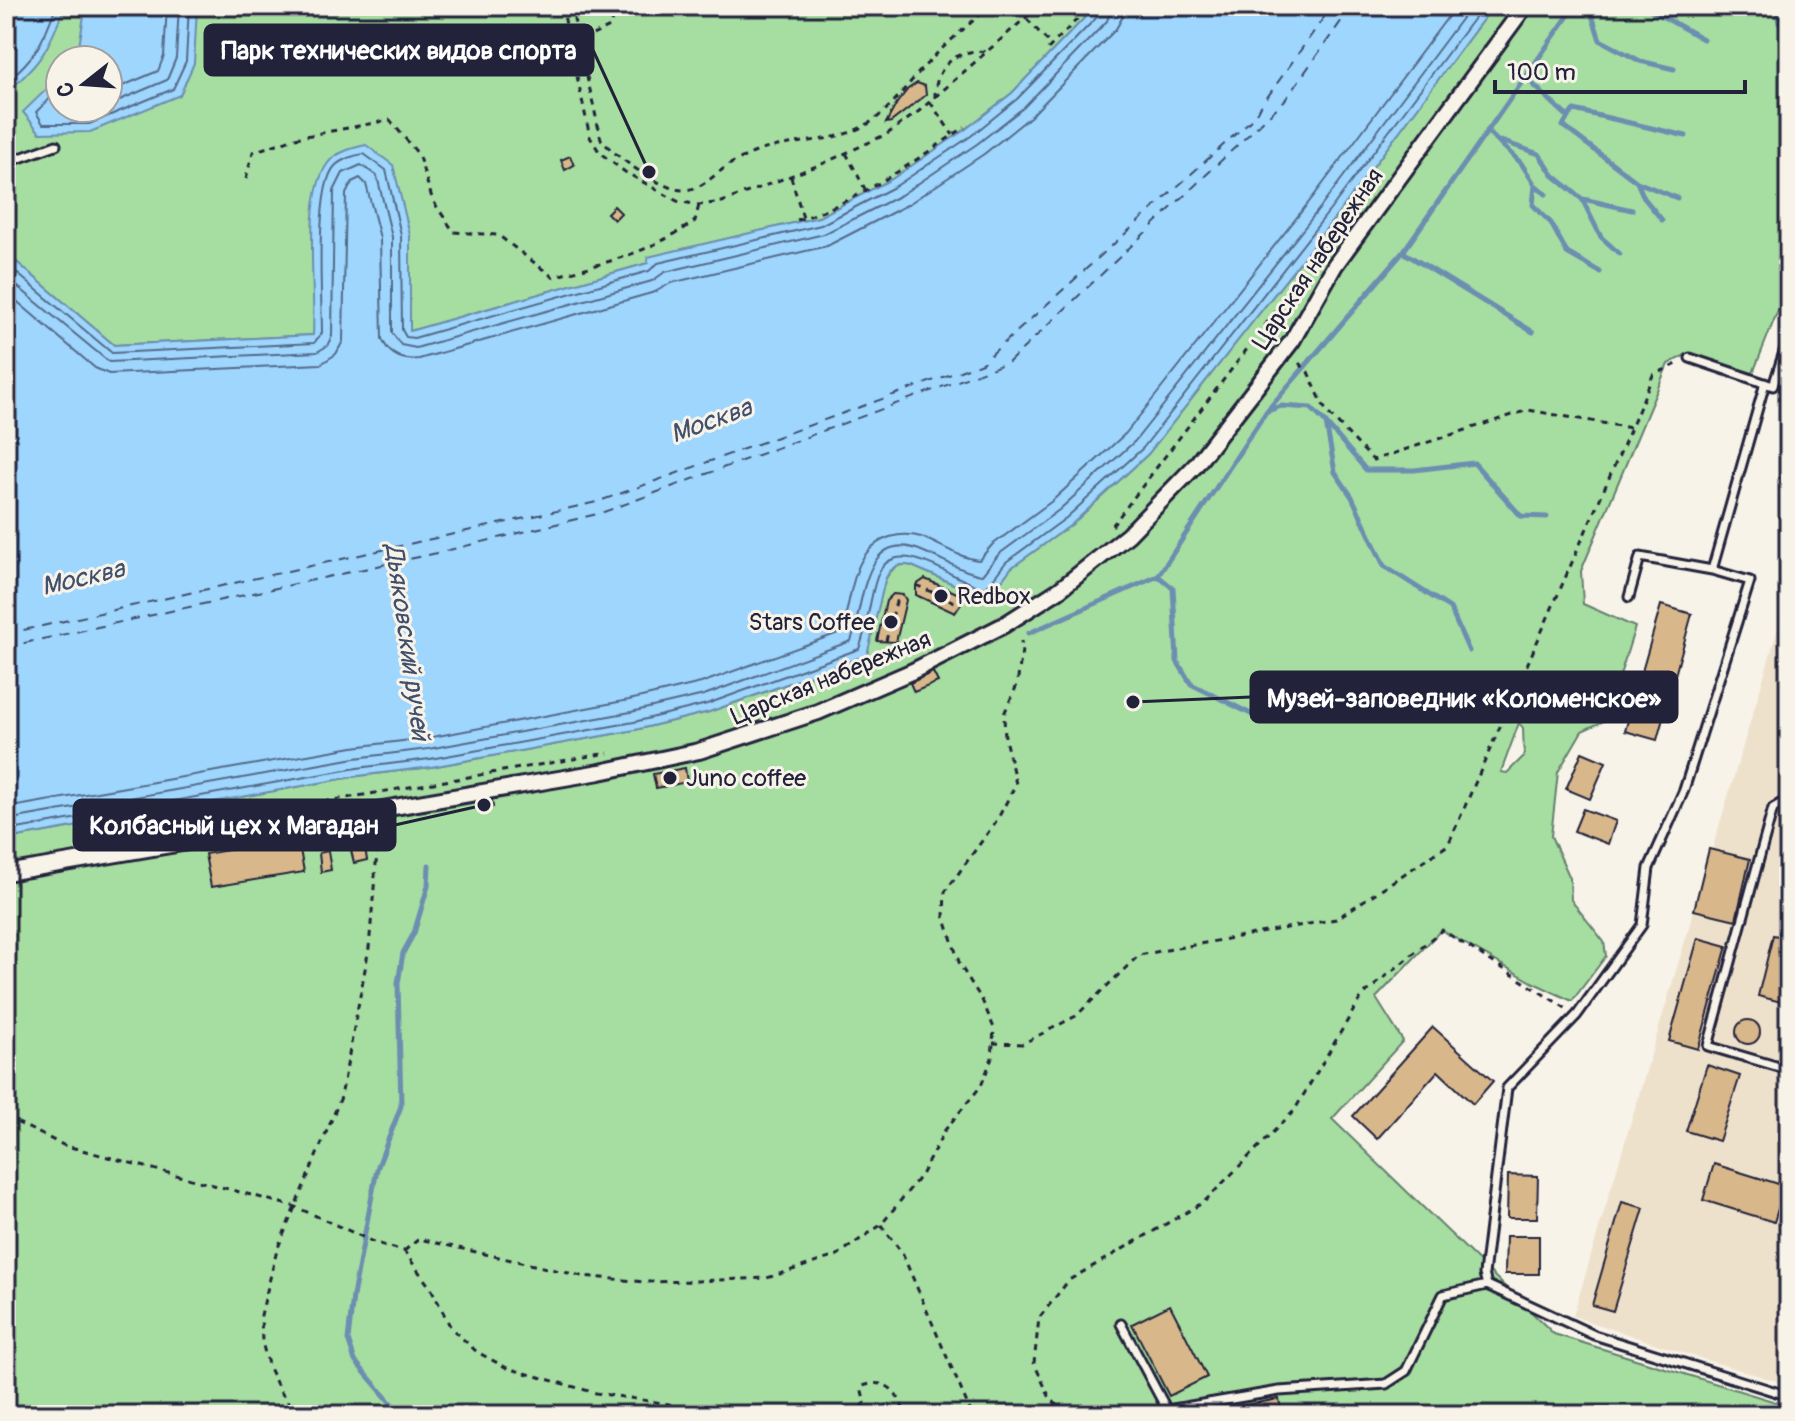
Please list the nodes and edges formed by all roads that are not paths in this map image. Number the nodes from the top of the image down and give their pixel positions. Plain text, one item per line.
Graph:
1 (1525, 6) edge
2 (56, 145) dead end
3 (6, 163) edge
4 (1789, 336) edge
5 (1690, 358) road end
6 (1765, 383) junction
7 (1712, 570) junction
8 (1629, 597) dead end
9 (1789, 799) edge
10 (6, 873) edge
11 (1789, 1070) edge
12 (1487, 1285) junction
13 (1121, 1324) dead end
14 (1789, 1396) edge

1 - 10 street, Царская набережная
2 - 3 lane
4 - 6 lane
5 - 6 lane
6 - 7 lane
7 - 8 lane
7 - 12 lane
9 - 11 lane
12 - 13 lane
12 - 14 lane

